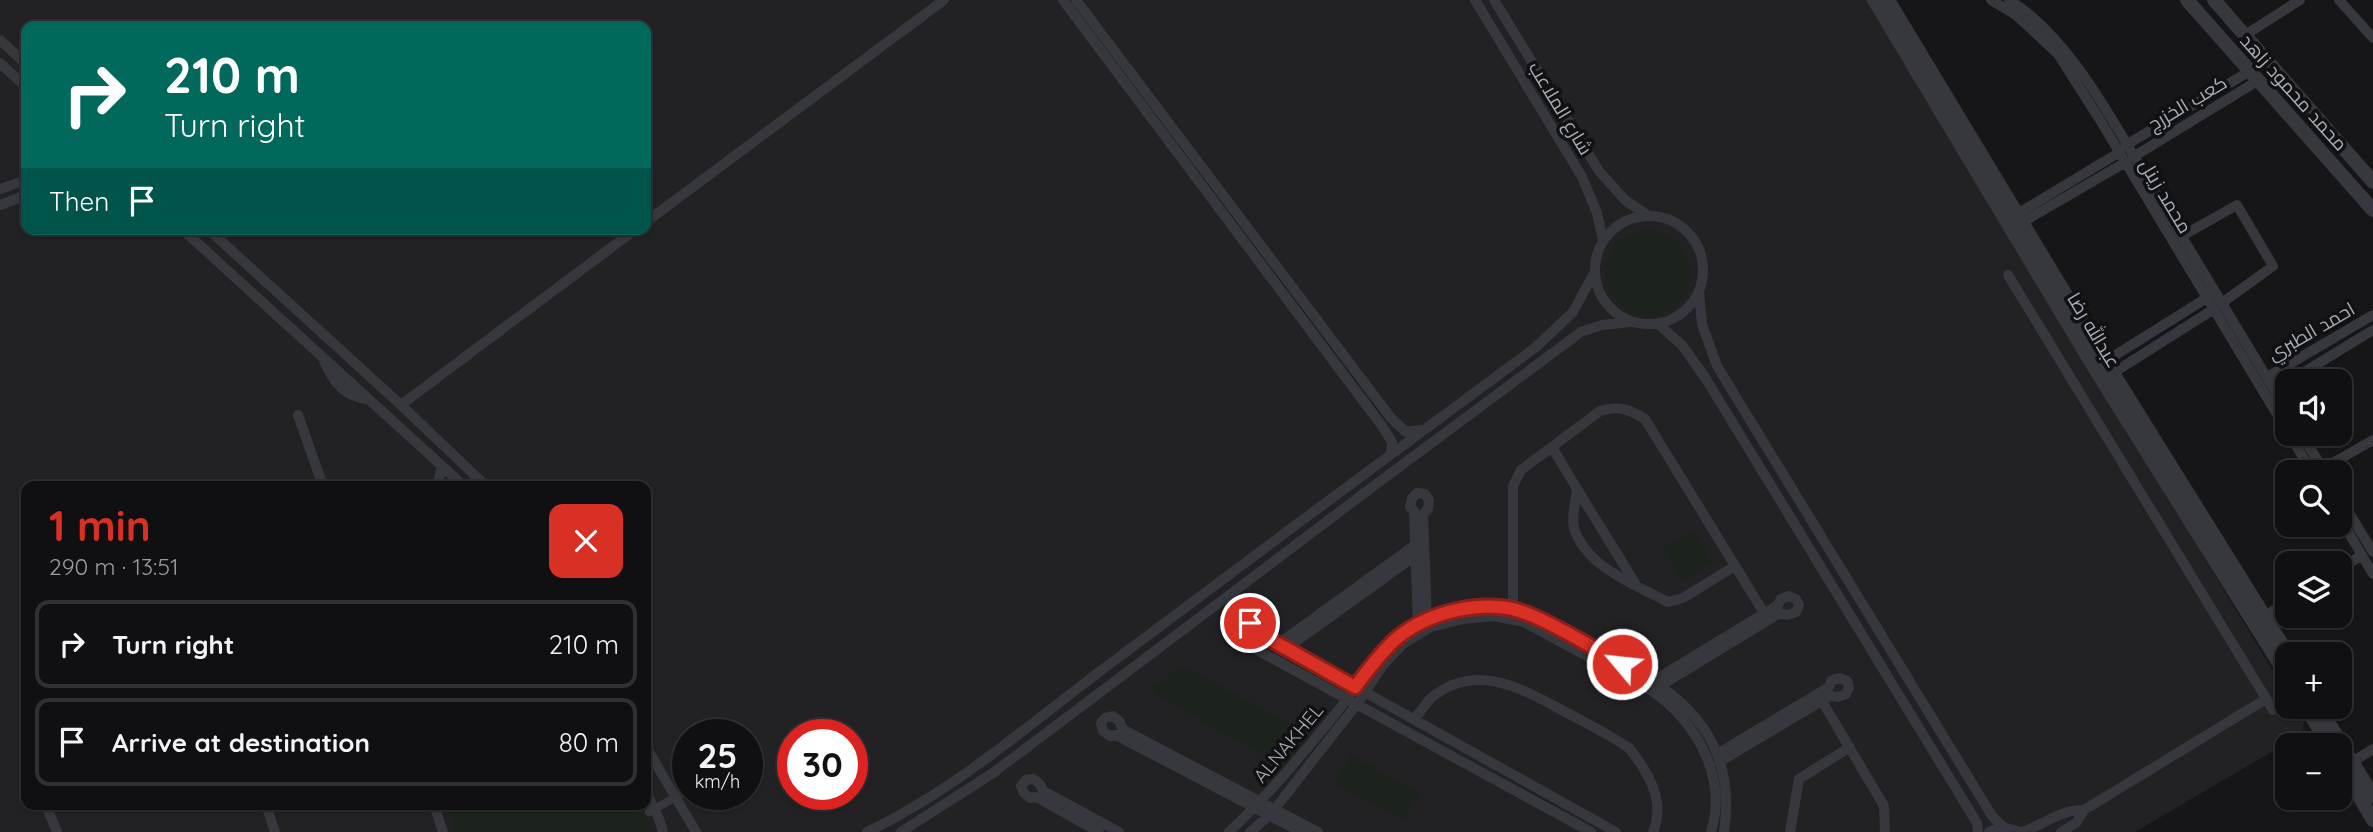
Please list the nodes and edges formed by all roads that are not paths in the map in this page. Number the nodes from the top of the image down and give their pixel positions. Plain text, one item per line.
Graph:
1 (944, 0) edge
2 (1063, 0) edge
3 (1076, 0) edge
4 (1475, 0) edge
5 (1494, 0) edge
6 (1874, 0) edge
7 (1888, 0) edge
8 (1991, 0) edge
9 (2009, 0) edge
10 (2187, 0) edge
11 (2214, 0) edge
12 (2300, 0) edge
13 (2339, 0) edge
14 (2245, 35) junction
15 (2373, 38) edge
16 (0, 40) edge
17 (21, 59) edge
18 (0, 63) edge
19 (2255, 76) junction
20 (21, 82) edge
21 (2126, 154) junction
22 (21, 182) edge
23 (2373, 182) edge
24 (0, 189) edge
25 (21, 197) edge
26 (0, 205) edge
27 (2373, 211) edge
28 (1647, 215) junction
29 (651, 218) edge
30 (2020, 218) junction
31 (189, 235) edge
32 (215, 235) edge
33 (628, 235) edge
34 (2182, 236) junction
35 (1603, 240) junction
36 (1594, 273) junction
37 (2008, 275) dead end
38 (1699, 292) junction
39 (2215, 300) junction
40 (2373, 315) edge
41 (1632, 322) junction
42 (1658, 324) junction
43 (2373, 330) edge
44 (2109, 367) junction
45 (2308, 369) edge
46 (2267, 377) junction
47 (2274, 389) edge
48 (401, 405) junction
49 (2275, 409) edge
50 (299, 415) dead end
51 (1424, 430) junction
52 (2373, 440) edge
53 (2298, 446) edge
54 (1552, 447) junction
55 (1391, 454) junction
56 (2309, 460) edge
57 (2339, 460) edge
58 (442, 467) junction
59 (321, 481) edge
60 (438, 481) edge
61 (458, 481) edge
62 (481, 481) edge
63 (1577, 489) junction
64 (2352, 523) edge
65 (2352, 534) edge
66 (1415, 550) junction
67 (2367, 554) edge
68 (1735, 566) junction
69 (2373, 574) edge
70 (1637, 585) junction
71 (1513, 610) junction
72 (2275, 610) edge
73 (1764, 613) junction
74 (2265, 616) junction
75 (1422, 623) junction
76 (2281, 642) edge
77 (1282, 646) junction
78 (2275, 657) edge
79 (1656, 683) junction
80 (1360, 689) junction
81 (2266, 699) junction
82 (1822, 701) junction
83 (1352, 702) junction
84 (2273, 710) dead end
85 (1414, 719) junction
86 (1850, 747) junction
87 (2373, 749) edge
88 (651, 754) edge
89 (1718, 758) junction
90 (2352, 760) edge
91 (2352, 770) edge
92 (2352, 776) edge
93 (672, 785) edge
94 (2373, 796) edge
95 (672, 799) edge
96 (1258, 805) junction
97 (651, 808) edge
98 (48, 810) edge
99 (267, 810) edge
100 (436, 810) edge
101 (686, 810) edge
102 (2084, 810) junction
103 (652, 811) junction
104 (1273, 811) junction
105 (2373, 820) edge
106 (2003, 827) junction
107 (57, 832) edge
108 (275, 832) edge
109 (443, 832) edge
110 (663, 832) edge
111 (696, 832) edge
112 (867, 832) edge
113 (901, 832) edge
114 (1100, 832) edge
115 (1119, 832) edge
116 (1228, 832) edge
117 (1250, 832) edge
118 (1301, 832) edge
119 (1318, 832) edge
120 (1591, 832) edge
121 (1616, 832) edge
122 (1653, 832) edge
123 (1711, 832) edge
124 (1724, 832) edge
125 (1790, 832) edge
126 (1885, 832) edge
127 (1978, 832) edge
128 (1989, 832) edge
129 (2021, 832) edge
130 (2061, 832) edge

1 - 29 street
2 - 55 street
3 - 51 street
4 - 35 street, شارع الملاعب
5 - 28 street, شارع الملاعب
6 - 78 street, عبدالله رضا
7 - 30 street, عبدالله رضا
8 - 21 street, محمد زينل
9 - 21 street, محمد زينل
10 - 19 street, محمد محمود زاهد
11 - 14 street, محمد محمود زاهد
12 - 14 street
13 - 15 street
14 - 23 street, محمد محمود زاهد
16 - 17 street
18 - 20 street
19 - 21 street, كعب الخزرج
19 - 27 street, محمد محمود زاهد
21 - 30 street, كعب الخزرج
21 - 34 street, محمد زينل
21 - 39 street, محمد زينل
22 - 24 street
25 - 26 street
28 - 35 street
28 - 38 street
30 - 44 street, عبدالله رضا
31 - 58 street
32 - 48 street
33 - 48 street
34 - 39 street, محمد زينل
34 - 39 street
35 - 36 street
36 - 41 street
36 - 51 street
37 - 81 street
38 - 42 street
38 - 106 street
39 - 44 street
39 - 46 street, محمد زينل
39 - 49 street, محمد زينل
40 - 46 street, احمد الطبري
41 - 42 street
41 - 113 street
42 - 127 street
43 - 45 street, احمد الطبري
44 - 74 street, عبدالله رضا
46 - 47 street, محمد زينل
48 - 62 street
50 - 59 street
51 - 55 street
52 - 57 street
53 - 56 street, محمد زينل
54 - 63 street
54 - 68 street
54 - 71 street
55 - 112 street
58 - 60 street
58 - 61 street
63 - 70 street
63 - 70 street
64 - 67 street
65 - 67 street
66 - 75 street
66 - 75 street
66 - 77 street
67 - 69 street
68 - 70 street
68 - 73 street
71 - 75 street, ALNAKHEL
71 - 79 street, ALNAKHEL
72 - 74 street
73 - 79 street
73 - 79 street
74 - 76 street, عبدالله رضا
75 - 80 street, ALNAKHEL
77 - 80 street
77 - 83 street
79 - 89 street, ALNAKHEL
80 - 83 street, ALNAKHEL
80 - 85 street
80 - 123 street
81 - 84 street
81 - 102 street
82 - 86 street
82 - 89 street
82 - 89 street
83 - 96 street, ALNAKHEL
83 - 104 street
83 - 120 street
85 - 121 street
85 - 122 street
86 - 125 street
86 - 126 street
87 - 90 street
88 - 93 street
89 - 124 street, ALNAKHEL
91 - 94 street
92 - 105 street
95 - 103 street
96 - 96 street
96 - 104 street
96 - 116 street, ALNAKHEL
97 - 103 street
98 - 107 street
99 - 108 street
100 - 109 street
101 - 111 street
102 - 129 street
102 - 130 street
103 - 110 street
104 - 117 street
104 - 118 street
104 - 119 street
106 - 128 street
106 - 129 street
114 - 115 street

